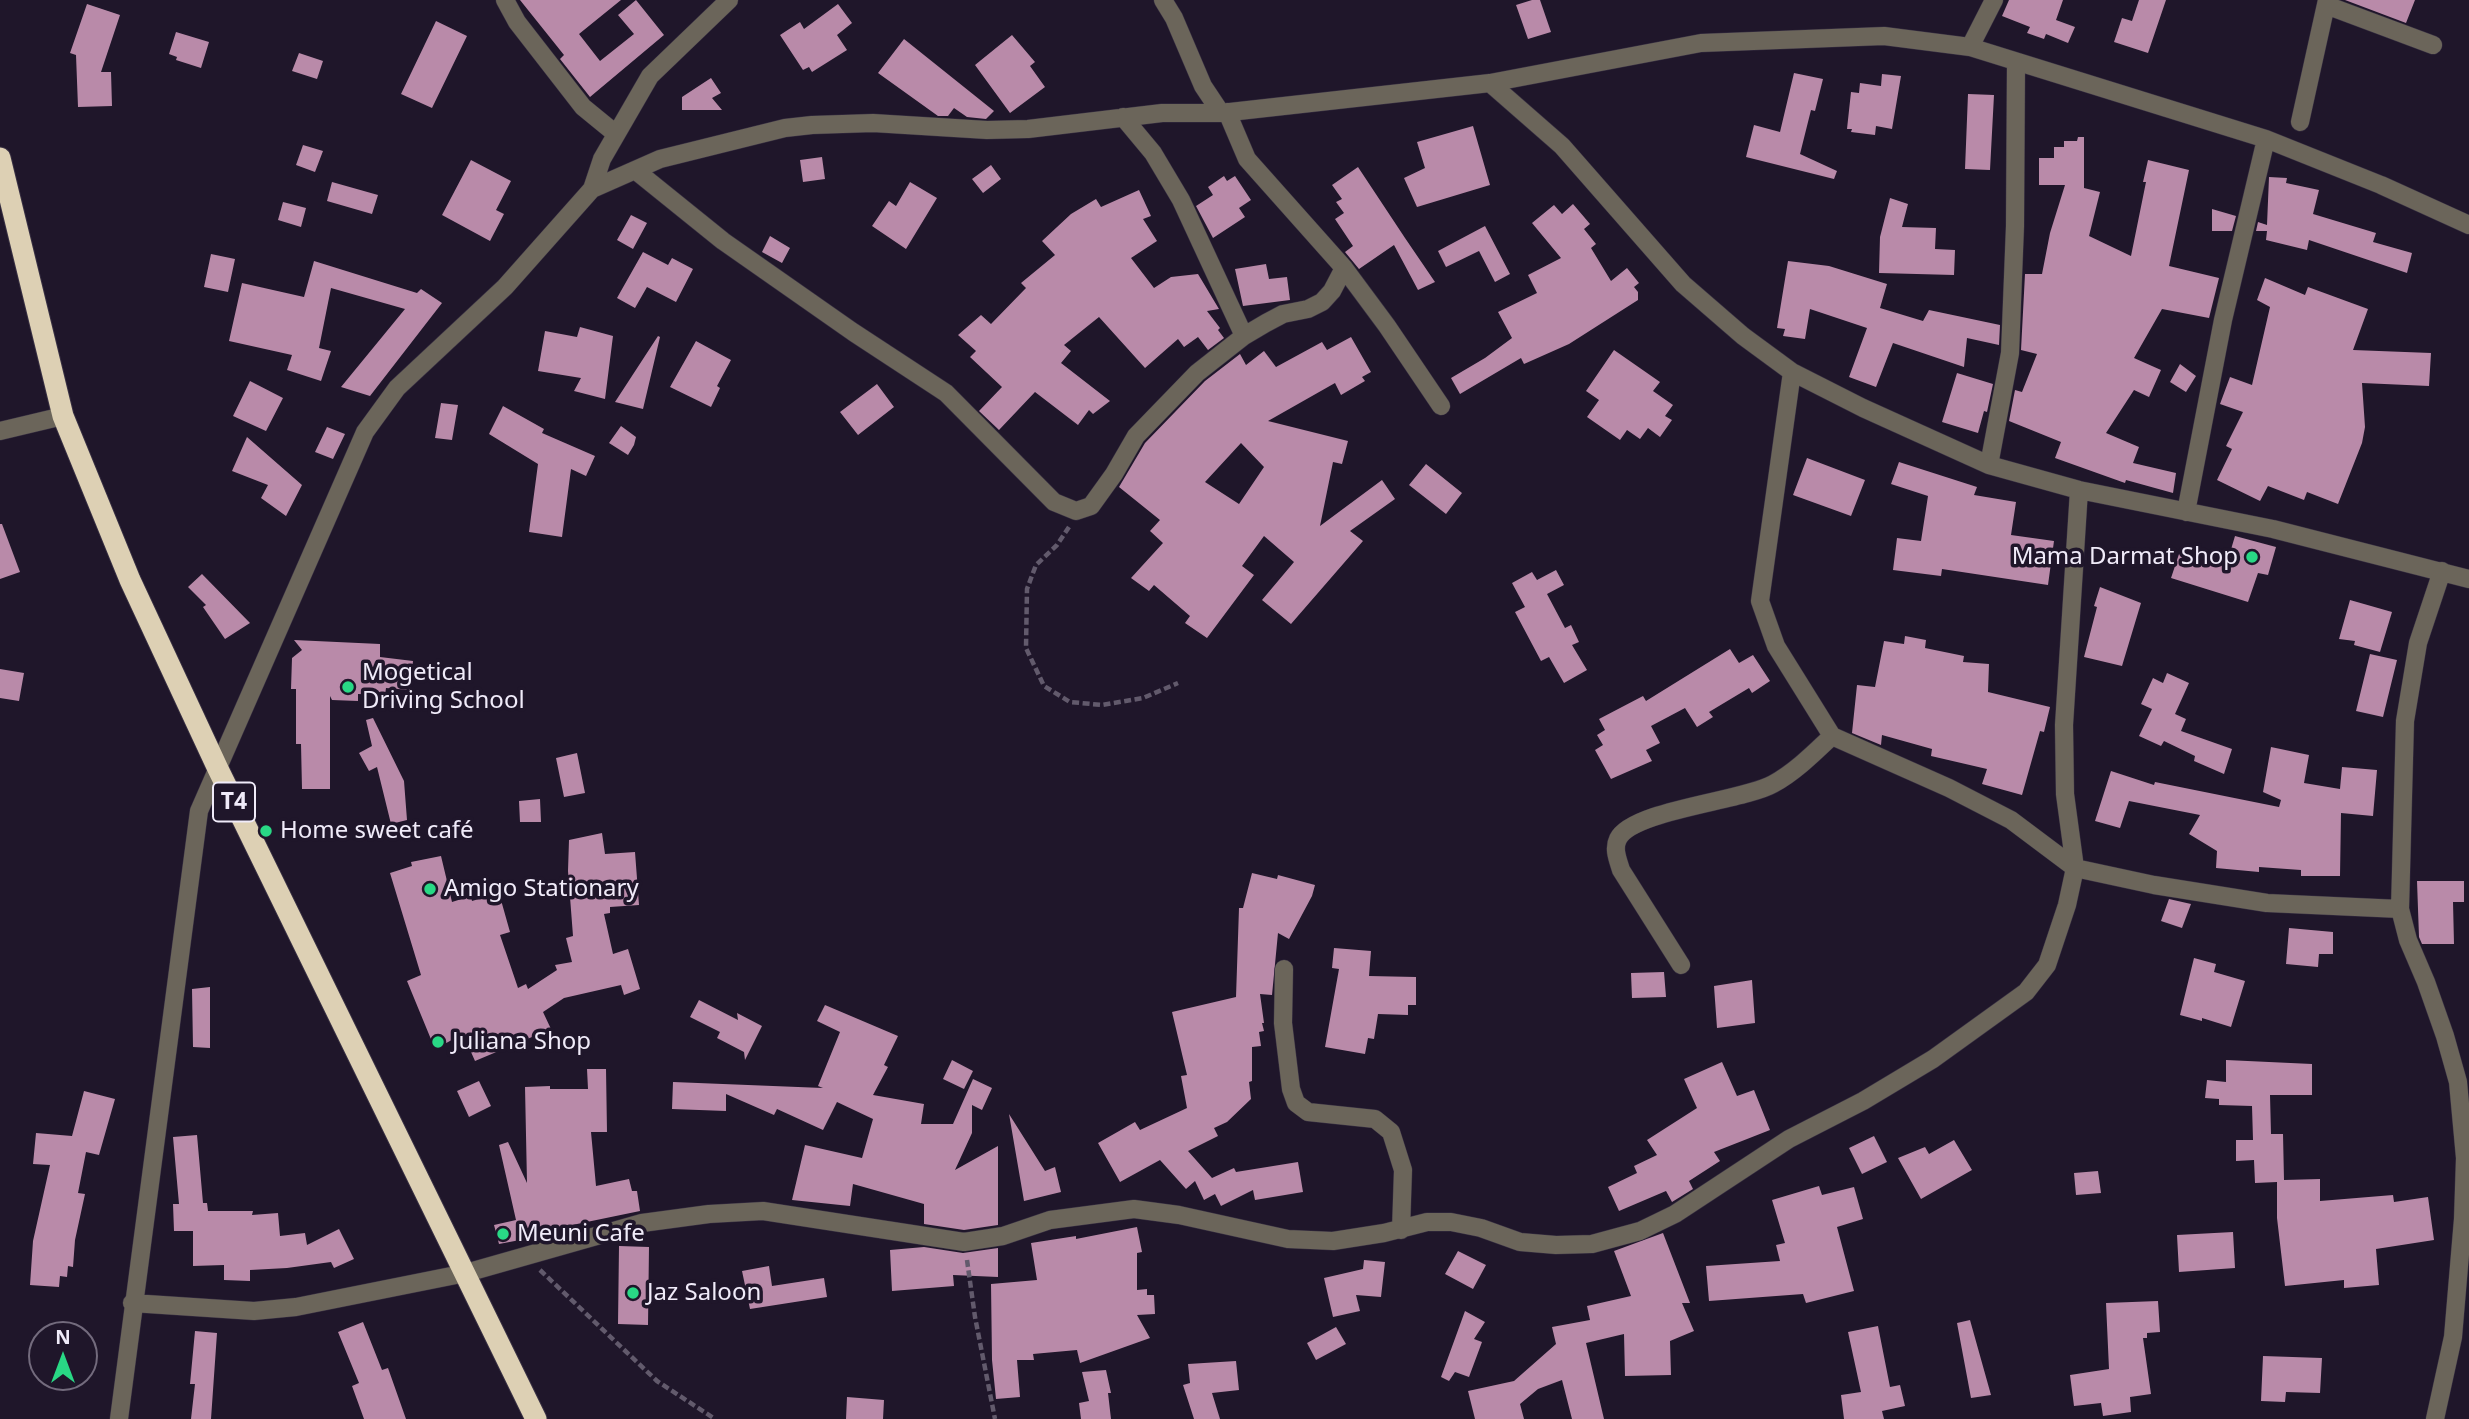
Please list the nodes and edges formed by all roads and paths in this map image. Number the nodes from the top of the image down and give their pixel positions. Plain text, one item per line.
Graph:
1 (505, 0) edge
2 (729, 0) edge
3 (1163, 0) edge
4 (1994, 0) edge
5 (2326, 2) edge
6 (2433, 45) dead end
7 (1970, 47) junction
8 (2016, 63) junction
9 (1490, 83) junction
10 (1224, 113) junction
11 (1123, 117) junction
12 (2300, 122) dead end
13 (616, 134) junction
14 (2266, 139) junction
15 (0, 158) edge
16 (635, 170) junction
17 (592, 189) junction
18 (2469, 225) edge
19 (1344, 268) junction
20 (1244, 336) junction
21 (1792, 372) junction
22 (1441, 406) dead end
23 (63, 416) junction
24 (0, 431) edge
25 (1989, 465) junction
26 (2079, 490) junction
27 (1076, 511) junction
28 (2186, 512) junction
29 (2442, 571) junction
30 (2469, 579) edge
31 (1178, 682) dead end
32 (1832, 736) junction
33 (218, 769) junction
34 (2075, 868) junction
35 (2400, 909) junction
36 (1681, 964) dead end
37 (1284, 969) dead end
38 (1401, 1230) junction
39 (964, 1242) junction
40 (526, 1256) junction
41 (466, 1273) junction
42 (2464, 1274) edge
43 (132, 1303) junction
44 (119, 1419) edge
45 (536, 1419) edge
46 (715, 1419) edge
47 (995, 1419) edge
48 (2435, 1419) edge

1 - 13 street
2 - 13 street
3 - 10 street
4 - 7 street
5 - 6 street
5 - 12 street
7 - 8 street
7 - 9 street
8 - 14 street
8 - 25 street
9 - 10 street
9 - 21 street
10 - 11 street
10 - 19 street
11 - 16 street
11 - 20 street
13 - 17 street
14 - 18 street
14 - 28 street
15 - 23 highway, T4
16 - 17 street
16 - 27 street
17 - 33 street
19 - 20 street
19 - 22 street
20 - 27 street
21 - 25 street
21 - 32 street
23 - 24 street
23 - 33 highway, T4
25 - 26 street
26 - 28 street
26 - 34 street
27 - 31 path
28 - 29 street
29 - 30 street
29 - 35 street
32 - 34 street
32 - 36 street
33 - 41 highway, T4
33 - 43 street
34 - 35 street
34 - 38 street
35 - 42 street
37 - 38 street
38 - 39 street
39 - 40 street
39 - 47 path
40 - 41 street
40 - 46 path
41 - 43 street
41 - 45 highway, T4
42 - 48 street
43 - 44 street

